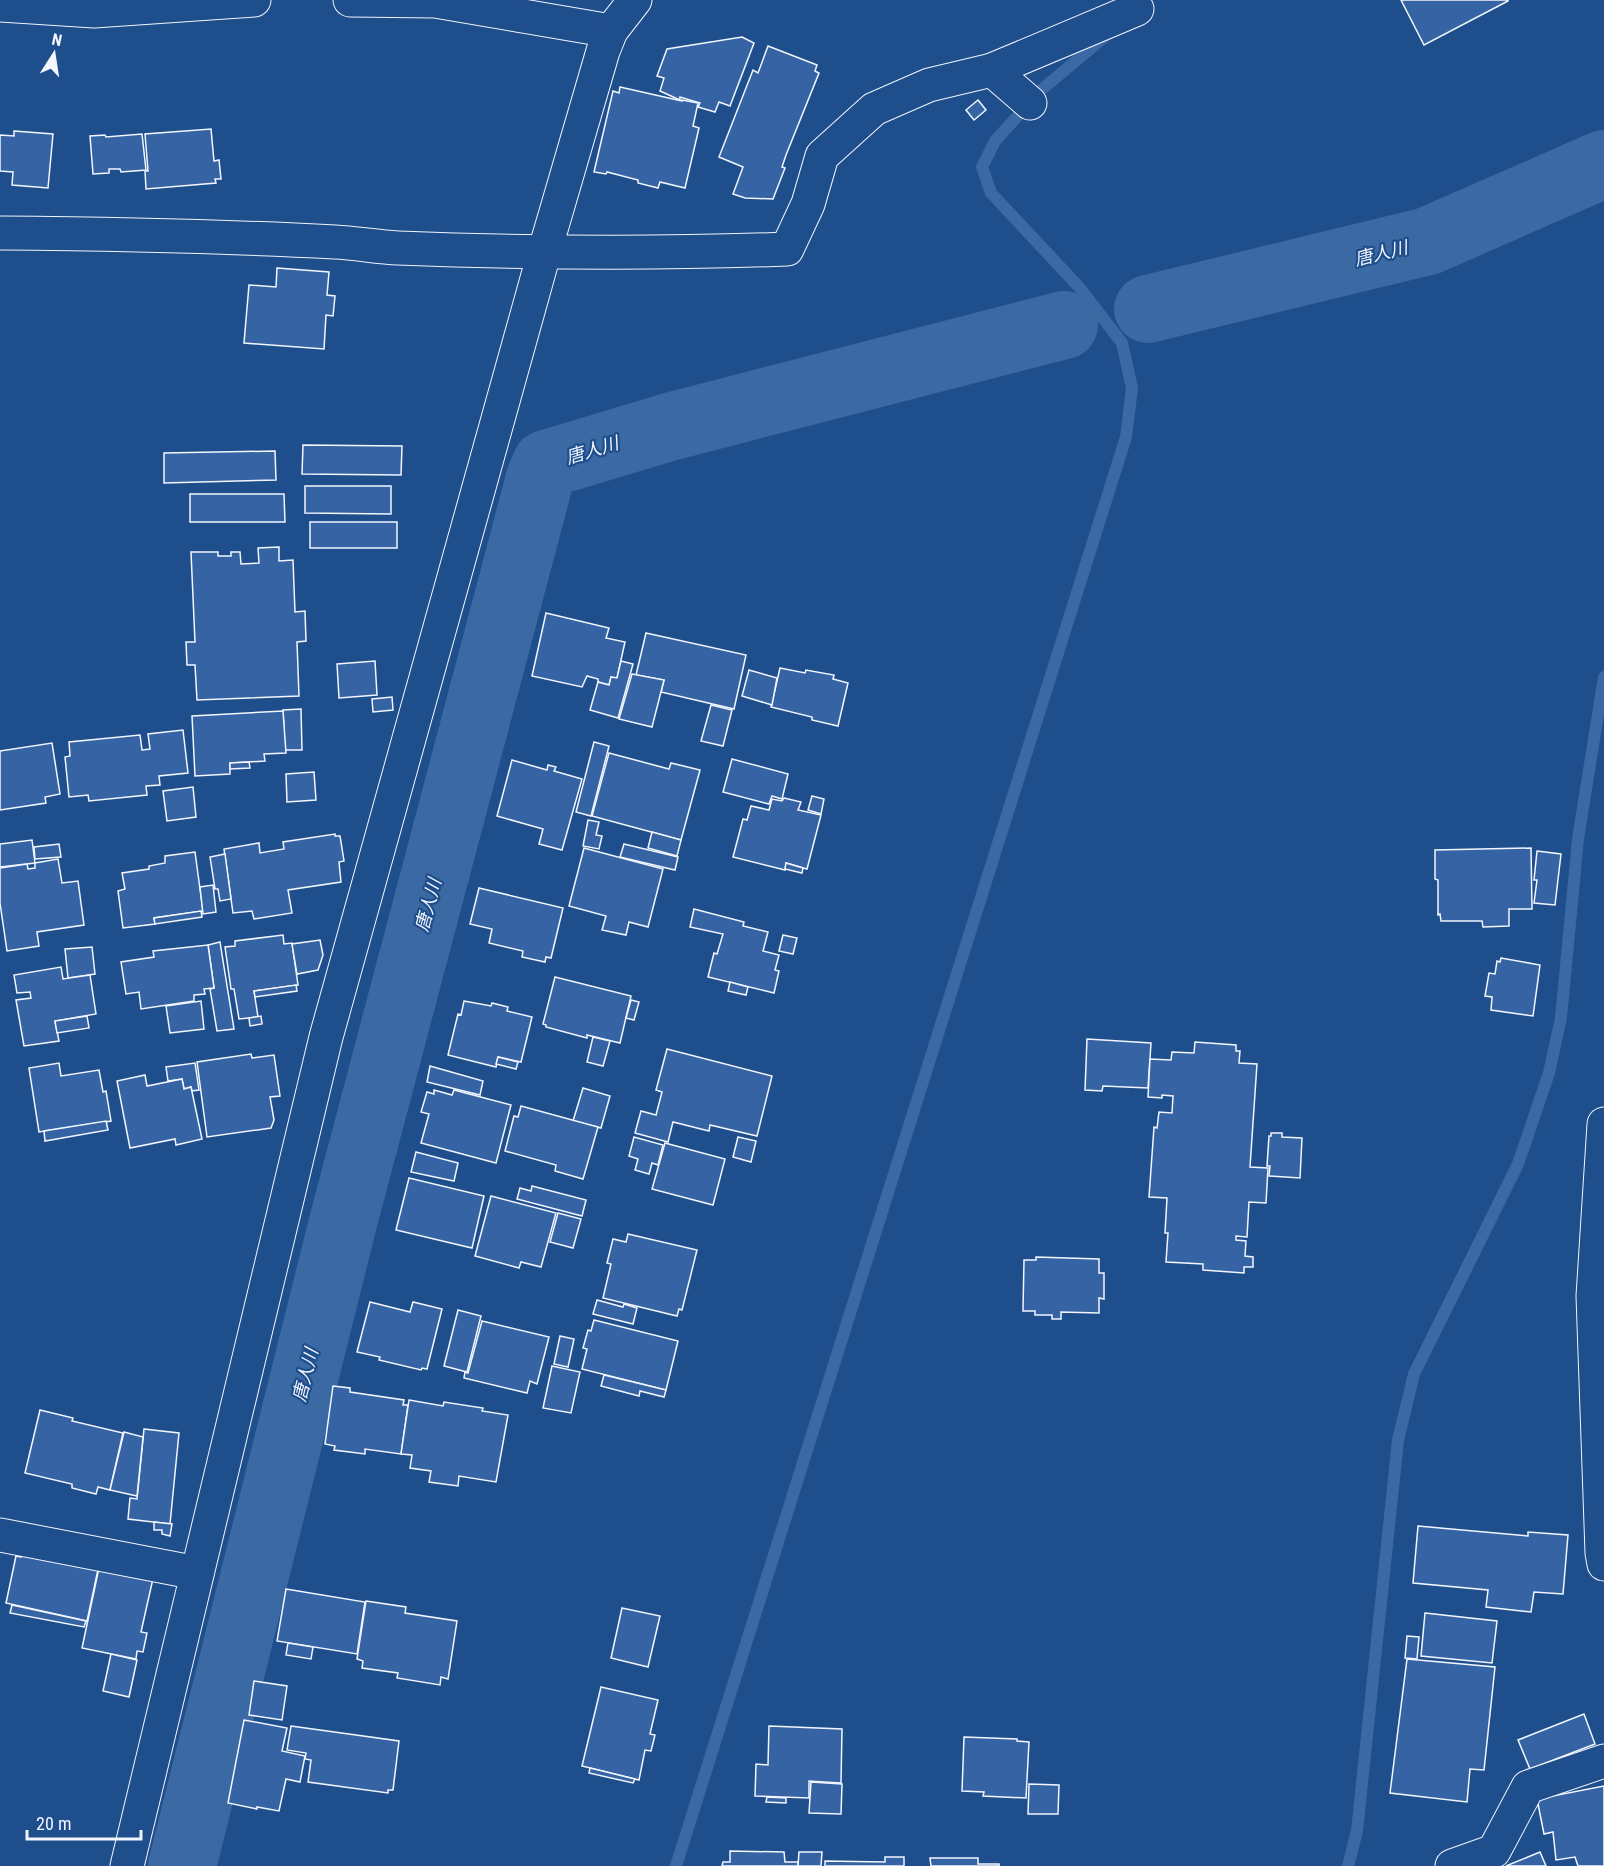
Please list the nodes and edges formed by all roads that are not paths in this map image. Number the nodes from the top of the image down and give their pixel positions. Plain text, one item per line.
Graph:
1 (254, 0) edge
2 (350, 0) edge
3 (635, 0) edge
4 (0, 5) edge
5 (1137, 9) dead end
6 (611, 31) junction
7 (992, 70) junction
8 (1030, 103) dead end
9 (0, 233) edge
10 (545, 250) junction
11 (1604, 1124) edge
12 (0, 1535) edge
13 (1604, 1564) edge
14 (197, 1573) junction
15 (1604, 1761) edge
16 (127, 1866) edge
17 (1452, 1866) edge

1 - 4 street
2 - 6 street
3 - 6 street
5 - 7 street
6 - 10 street
7 - 8 street
7 - 10 street
9 - 10 street
10 - 14 street
11 - 13 street
12 - 14 street
14 - 16 street
15 - 17 street

